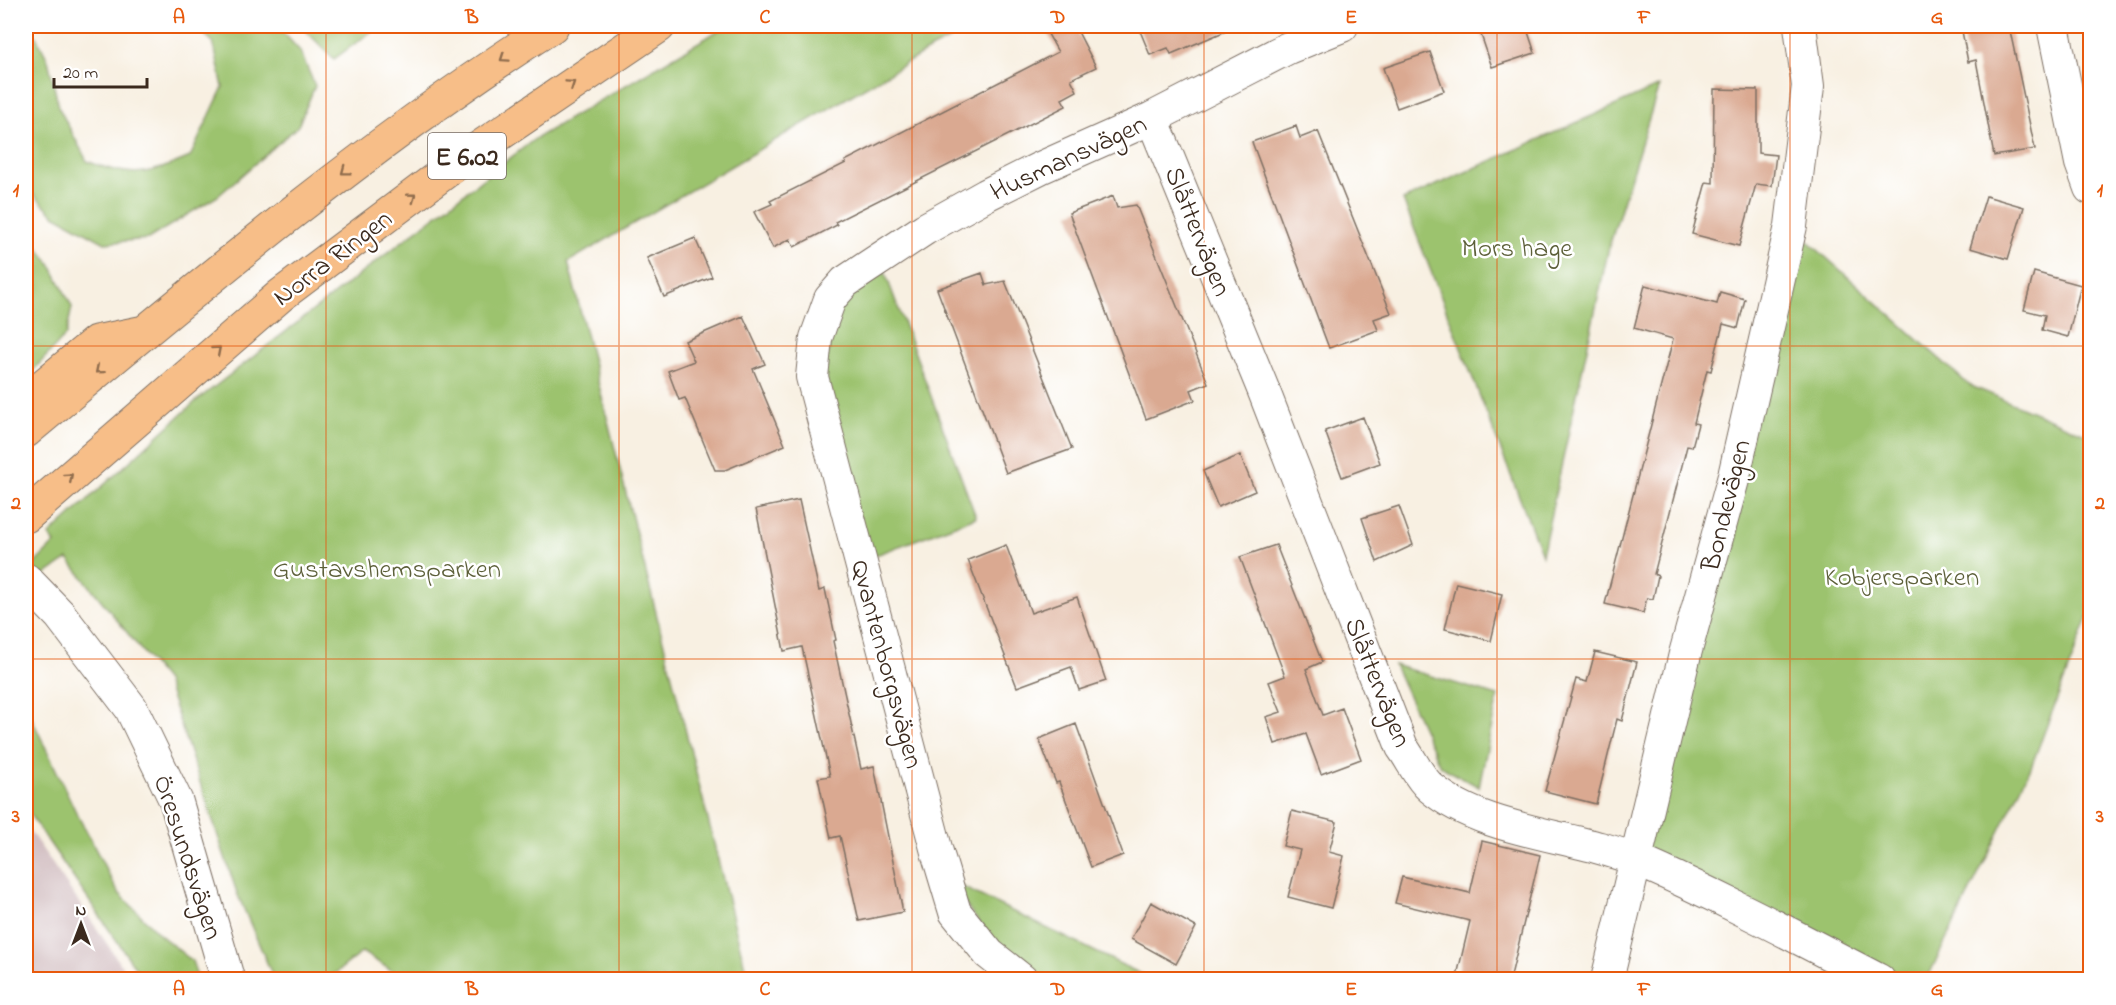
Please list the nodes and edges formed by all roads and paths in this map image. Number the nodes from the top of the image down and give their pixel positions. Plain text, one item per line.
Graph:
1 (552, 26) edge
2 (659, 26) edge
3 (1342, 26) edge
4 (1800, 26) edge
5 (2053, 26) edge
6 (1152, 118) junction
7 (2091, 188) edge
8 (821, 322) joint
9 (144, 332) junction
10 (26, 400) edge
11 (26, 431) edge
12 (26, 516) edge
13 (26, 579) edge
14 (26, 607) edge
15 (84, 648) junction
16 (1637, 861) junction
17 (228, 980) edge
18 (1022, 980) edge
19 (1607, 980) edge
20 (1879, 980) edge

1 -> 9 main road, E 6.02
12 -> 2 main road, Norra Ringen / E 6.02
3 - 6 street, Husmansvägen
4 - 16 street, Bondevägen
5 - 7 street
6 - 8 street, Husmansvägen
6 - 16 street, Slåttervägen
8 - 18 street, Qvantenborgsvägen
9 - 10 main road
9 -> 11 main road, E 6.02
13 - 15 street, Öresundsvägen
14 - 15 street, Öresundsvägen
15 - 17 street, Öresundsvägen
16 - 19 street, Bondevägen
16 - 20 street, Slåttervägen

